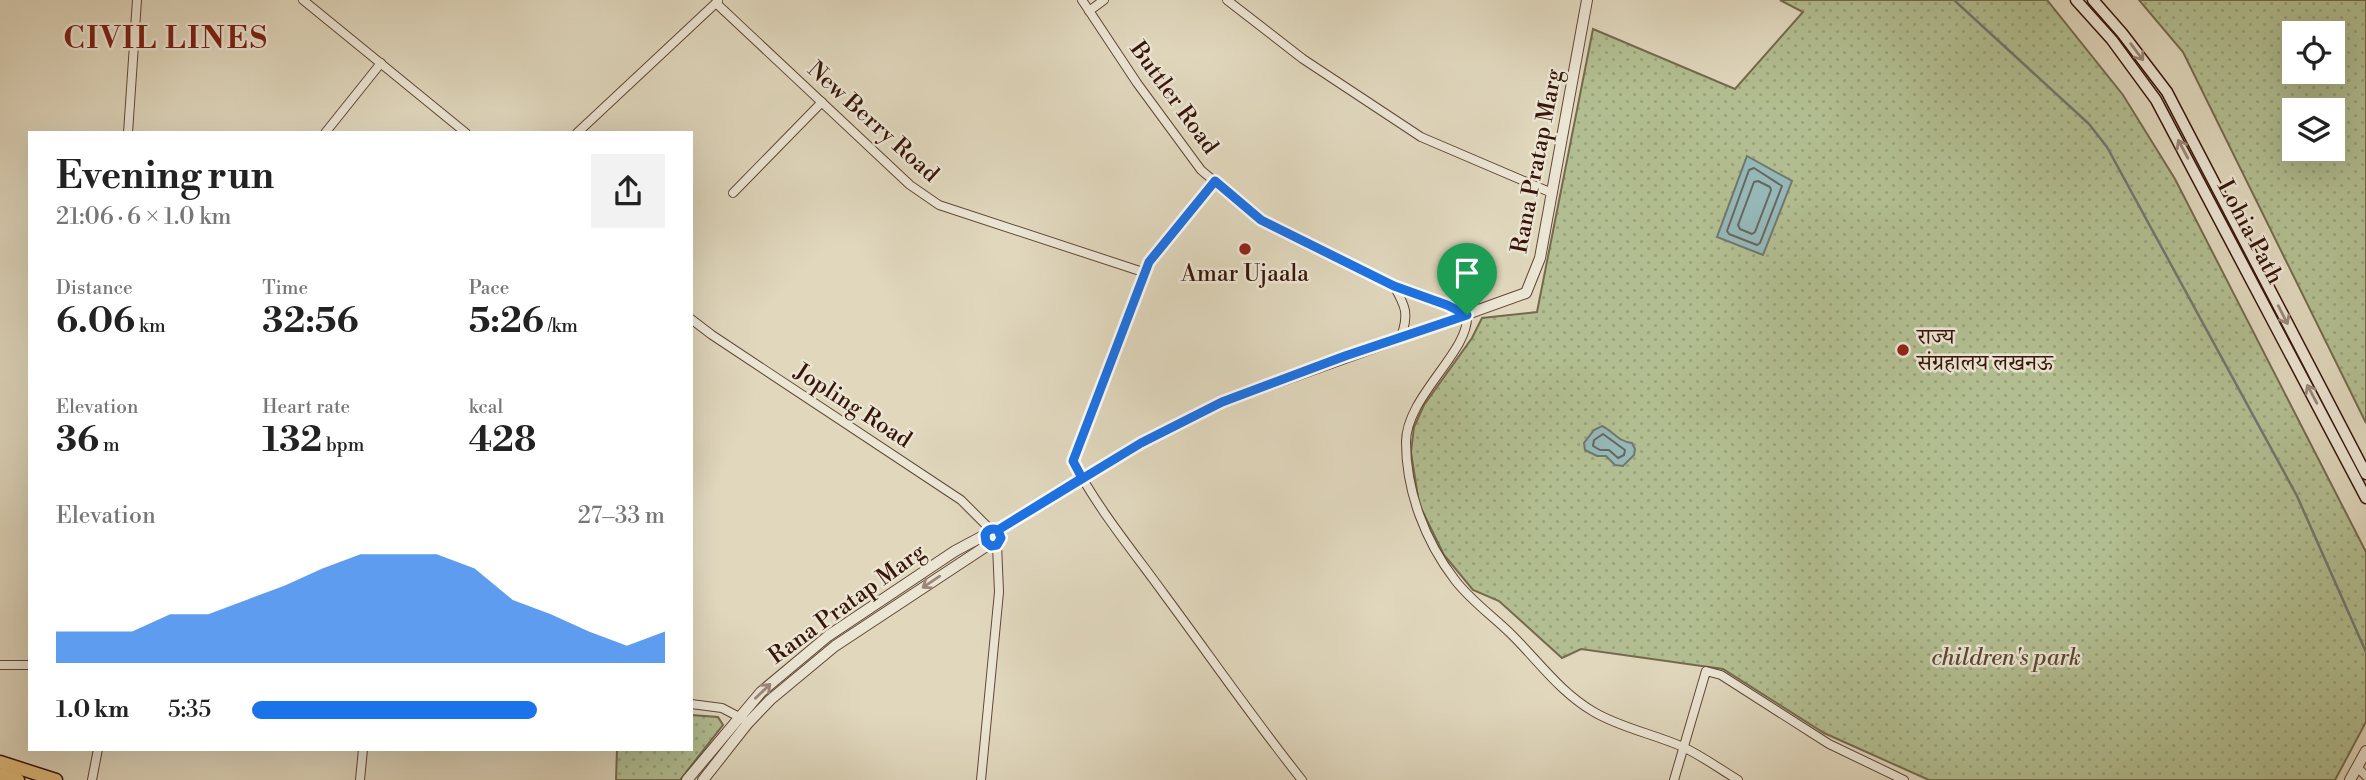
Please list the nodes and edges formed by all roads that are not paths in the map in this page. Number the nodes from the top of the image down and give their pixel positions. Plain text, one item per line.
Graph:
1 (136, 0) edge
2 (303, 0) edge
3 (1082, 0) edge
4 (1104, 0) edge
5 (1227, 0) edge
6 (1587, 0) edge
7 (2076, 0) edge
8 (2094, 0) edge
9 (717, 2) edge
10 (1089, 11) junction
11 (381, 63) junction
12 (822, 102) junction
13 (128, 131) edge
14 (327, 131) edge
15 (464, 131) edge
16 (579, 131) edge
17 (1215, 181) junction
18 (1552, 193) junction
19 (733, 194) dead end
20 (1146, 273) junction
21 (1394, 286) junction
22 (1467, 315) junction
23 (693, 320) edge
24 (1401, 337) junction
25 (2366, 474) edge
26 (1082, 478) junction
27 (2366, 498) edge
28 (992, 537) junction
29 (0, 664) edge
30 (28, 665) edge
31 (693, 704) edge
32 (744, 720) junction
33 (1684, 747) junction
34 (97, 751) edge
35 (363, 751) edge
36 (2366, 751) edge
37 (0, 762) edge
38 (2357, 767) junction
39 (0, 774) edge
40 (2366, 776) edge
41 (18, 780) edge
42 (56, 780) edge
43 (92, 780) edge
44 (360, 780) edge
45 (687, 780) edge
46 (703, 780) edge
47 (981, 780) edge
48 (1302, 780) edge
49 (1674, 780) edge
50 (1738, 780) edge
51 (1904, 780) edge
52 (2350, 780) edge

1 - 13 street
2 - 11 street
3 - 10 street, Buttler Road
4 - 10 street
5 - 18 street
6 - 18 street, Rana Pratap Marg
27 -> 7 main road, Lohia Path
8 -> 25 main road, Lohia Path
9 - 12 street, New Berry Road
9 - 16 street
10 - 17 street, Buttler Road
11 - 14 street
11 - 15 street
12 - 19 street
12 - 20 street, New Berry Road
17 - 20 street
17 - 21 street, Buttler Road
18 - 22 street, Rana Pratap Marg
20 - 26 street
21 - 22 street, Buttler Road
21 - 24 street
22 - 24 street, Rana Pratap Marg
22 - 33 street
23 - 28 street, Jopling Road
24 - 26 street, Rana Pratap Marg
26 - 28 street, Rana Pratap Marg
26 - 48 street
28 - 32 street, Rana Pratap Marg
28 - 47 street
29 - 30 street
31 - 32 street
32 - 45 street, Rana Pratap Marg
32 - 46 street, Rana Pratap Marg
33 - 49 street
33 - 50 street
33 - 51 street
34 - 43 street
35 - 44 street
36 - 38 street
37 - 42 main road
38 - 40 street
38 - 52 street
39 - 41 main road

